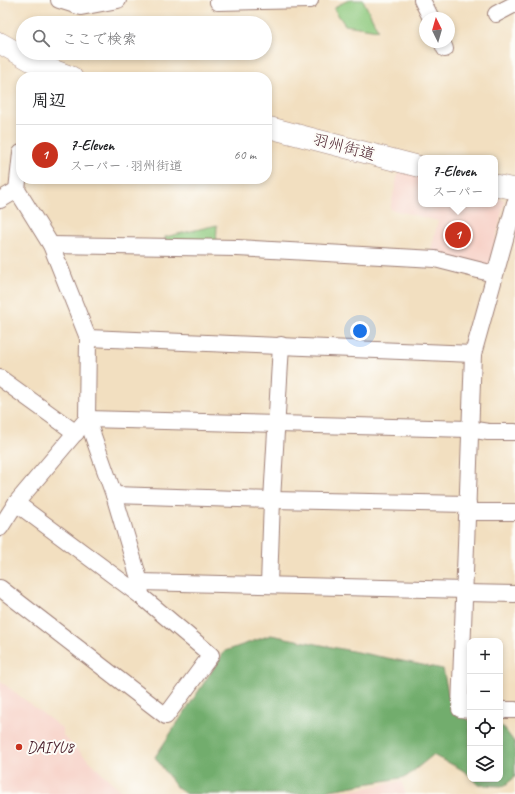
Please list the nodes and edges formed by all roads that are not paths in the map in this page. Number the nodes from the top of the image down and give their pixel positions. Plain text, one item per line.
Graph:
1 (60, 0) edge
2 (118, 0) edge
3 (219, 0) edge
4 (310, 0) edge
5 (422, 0) edge
6 (515, 4) edge
7 (427, 12) edge
8 (496, 14) dead end
9 (0, 43) edge
10 (16, 55) edge
11 (23, 60) edge
12 (36, 70) edge
13 (46, 72) edge
14 (272, 127) edge
15 (418, 166) edge
16 (18, 184) edge
17 (498, 186) edge
18 (17, 190) junction
19 (515, 190) edge
20 (0, 200) edge
21 (515, 203) edge
22 (51, 245) junction
23 (494, 274) junction
24 (88, 338) junction
25 (281, 346) junction
26 (472, 354) junction
27 (0, 378) edge
28 (87, 419) junction
29 (276, 425) junction
30 (469, 428) junction
31 (515, 432) edge
32 (76, 433) junction
33 (114, 494) junction
34 (272, 500) junction
35 (16, 503) junction
36 (468, 508) junction
37 (515, 512) edge
38 (1, 525) edge
39 (269, 584) junction
40 (0, 588) edge
41 (140, 589) junction
42 (466, 591) junction
43 (515, 594) edge
44 (467, 710) edge
45 (503, 710) edge
46 (515, 710) edge

1 - 2 street
3 - 4 street
5 - 7 street
6 - 8 street
9 - 10 street
11 - 12 street
12 - 13 street
14 - 15 street, 羽州街道
16 - 18 street
17 - 19 street
18 - 20 street
18 - 22 street
21 - 23 street
22 - 23 street
22 - 24 street
23 - 26 street
24 - 25 street
24 - 28 street
25 - 26 street
25 - 29 street
26 - 30 street
27 - 32 street
28 - 29 street
28 - 32 street
28 - 33 street
29 - 30 street
29 - 34 street
30 - 31 street
30 - 36 street
32 - 35 street
33 - 34 street
33 - 41 street
34 - 36 street
34 - 39 street
35 - 38 street
35 - 41 street
36 - 37 street
36 - 42 street
39 - 41 street
39 - 42 street
40 - 41 street
42 - 43 street
42 - 44 street
45 - 46 street

